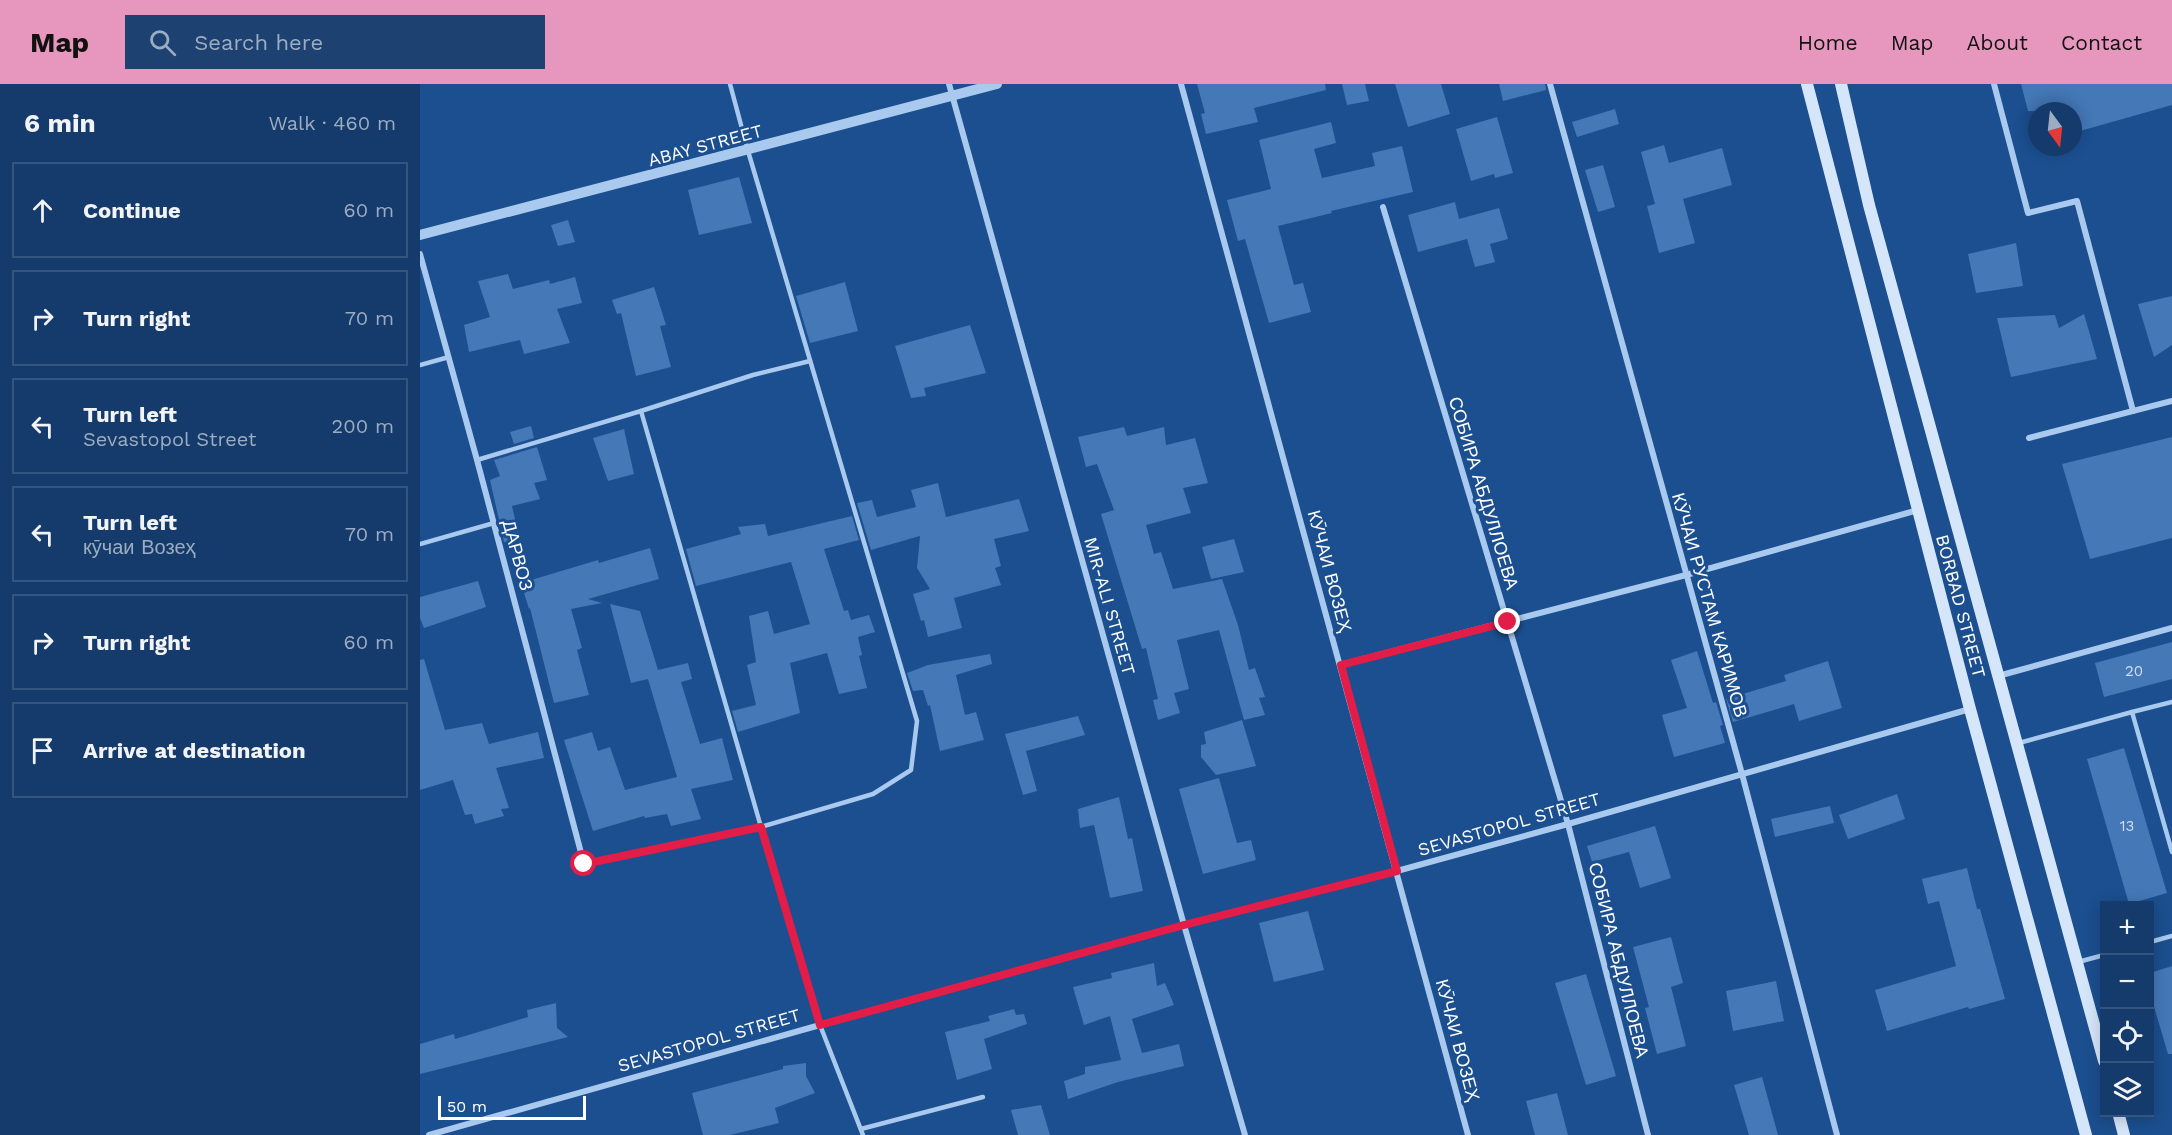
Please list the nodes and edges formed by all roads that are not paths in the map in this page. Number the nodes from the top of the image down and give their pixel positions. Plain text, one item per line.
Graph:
1 (730, 84) edge
2 (949, 84) edge
3 (997, 84) edge
4 (1181, 84) edge
5 (1550, 84) edge
6 (1807, 84) edge
7 (1841, 84) edge
8 (1994, 84) edge
9 (952, 96) junction
10 (748, 151) junction
11 (1383, 207) dead end
12 (420, 235) edge
13 (420, 254) edge
14 (449, 357) junction
15 (810, 361) junction
16 (420, 365) edge
17 (2172, 401) edge
18 (641, 411) junction
19 (2133, 411) junction
20 (2030, 438) dead end
21 (477, 460) junction
22 (1918, 510) junction
23 (494, 523) junction
24 (420, 544) edge
25 (1686, 575) junction
26 (1508, 622) junction
27 (2172, 628) edge
28 (1341, 665) junction
29 (1998, 676) junction
30 (2172, 702) edge
31 (1970, 709) junction
32 (2132, 712) junction
33 (2016, 743) junction
34 (1742, 774) junction
35 (1568, 824) junction
36 (761, 827) junction
37 (2172, 852) edge
38 (584, 864) joint
39 (1397, 871) junction
40 (1184, 925) junction
41 (2172, 936) edge
42 (2154, 941) edge
43 (2100, 956) edge
44 (2078, 962) junction
45 (820, 1025) junction
46 (2100, 1046) edge
47 (983, 1097) dead end
48 (2119, 1117) edge
49 (861, 1129) junction
50 (429, 1135) edge
51 (863, 1135) edge
52 (1245, 1135) edge
53 (1468, 1135) edge
54 (1648, 1135) edge
55 (1837, 1135) edge
56 (2086, 1135) edge
57 (2124, 1135) edge

1 - 10 lane
2 - 9 street, MIR-ALI STREET
3 - 9 street, ABAY STREET
4 - 28 street, КӮЧАИ ВОЗЕҲ
5 - 25 street, КӮЧАИ РУСТАМ КАРИМОВ
6 - 22 main road, BORBAD STREET
7 - 29 main road, BORBAD STREET
8 - 19 street
9 - 10 street, ABAY STREET
9 - 40 street, MIR-ALI STREET
10 - 12 street, ABAY STREET
10 - 15 lane
11 - 26 street, СОБИРА АБДУЛЛОЕВА
13 - 14 street, ДАРВОЗ
14 - 16 lane
14 - 21 street, ДАРВОЗ
15 - 18 lane
15 - 36 lane
17 - 19 street
18 - 21 lane
18 - 36 lane
19 - 20 street
21 - 23 street, ДАРВОЗ
22 - 25 street
22 - 31 main road, BORBAD STREET
23 - 24 lane
23 - 38 street, ДАРВОЗ
25 - 26 street
25 - 34 street, КӮЧАИ РУСТАМ КАРИМОВ
26 - 28 street
26 - 35 street, СОБИРА АБДУЛЛОЕВА
27 - 29 street
28 - 39 street, КӮЧАИ ВОЗЕҲ
29 - 33 main road, BORBAD STREET
30 - 32 lane
31 - 34 street, SEVASTOPOL STREET
31 - 56 main road, BORBAD STREET
32 - 33 lane
32 - 37 lane
33 - 44 main road, BORBAD STREET
34 - 35 street, SEVASTOPOL STREET
34 - 55 street, КӮЧАИ РУСТАМ КАРИМОВ
35 - 39 street, SEVASTOPOL STREET
35 - 54 street, СОБИРА АБДУЛЛОЕВА
36 - 38 lane
36 - 45 lane
39 - 40 street, SEVASTOPOL STREET
39 - 53 street, КӮЧАИ ВОЗЕҲ
40 - 45 street, SEVASTOPOL STREET
40 - 52 street, MIR-ALI STREET
41 - 42 lane
43 - 44 lane
44 - 46 main road, BORBAD STREET
45 - 49 lane
45 - 50 street, SEVASTOPOL STREET
47 - 49 lane
48 - 57 main road
49 - 51 lane

